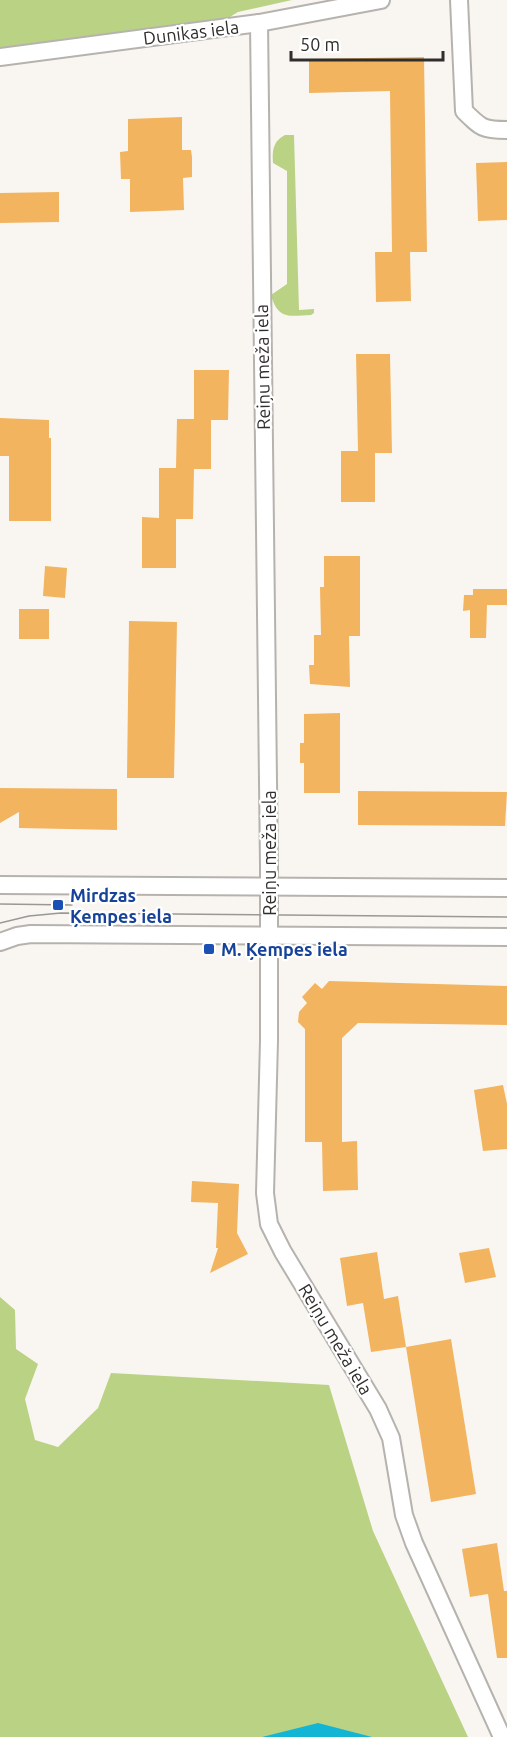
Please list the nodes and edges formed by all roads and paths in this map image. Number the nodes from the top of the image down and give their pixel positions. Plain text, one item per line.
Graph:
1 (381, 0) edge
2 (459, 0) edge
3 (259, 23) junction
4 (0, 57) edge
5 (507, 130) edge
6 (0, 885) edge
7 (270, 887) junction
8 (507, 888) edge
9 (269, 935) junction
10 (507, 937) edge
11 (0, 942) edge
12 (502, 1737) edge

1 - 3 street, Dunikas iela
2 - 5 street
3 - 4 street, Dunikas iela
3 - 7 street, Reiņu meža iela
6 - 7 street
7 - 8 street
7 - 9 street, Reiņu meža iela
9 - 10 street
9 - 11 street
9 - 12 street, Reiņu meža iela

